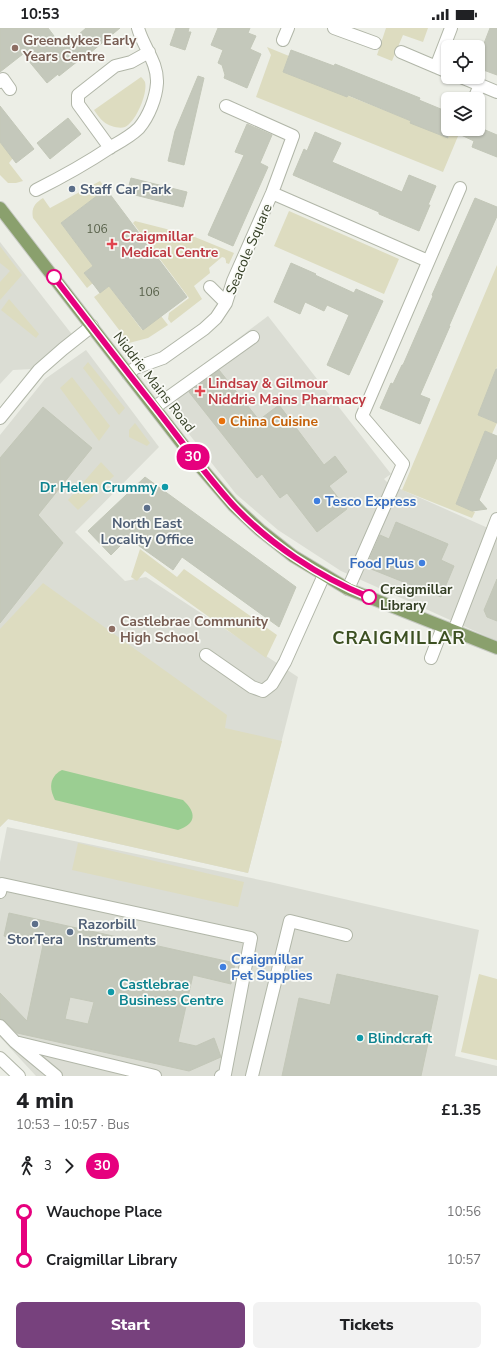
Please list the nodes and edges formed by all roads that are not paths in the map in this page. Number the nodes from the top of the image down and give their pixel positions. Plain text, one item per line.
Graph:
1 (138, 28) edge
2 (288, 28) edge
3 (451, 28) edge
4 (337, 29) edge
5 (283, 40) dead end
6 (375, 43) dead end
7 (149, 52) junction
8 (401, 52) dead end
9 (436, 67) junction
10 (441, 69) edge
11 (480, 85) joint
12 (477, 92) edge
13 (497, 92) edge
14 (226, 106) dead end
15 (110, 148) junction
16 (460, 188) dead end
17 (36, 190) dead end
18 (272, 193) junction
19 (0, 208) edge
20 (428, 261) junction
21 (210, 287) dead end
22 (226, 303) junction
23 (92, 326) junction
24 (253, 337) dead end
25 (128, 374) junction
26 (154, 407) junction
27 (0, 418) edge
28 (497, 519) edge
29 (324, 575) junction
30 (348, 589) junction
31 (448, 629) junction
32 (497, 648) edge
33 (206, 655) dead end
34 (431, 658) dead end
35 (0, 892) edge
36 (346, 935) dead end
37 (0, 1026) edge
38 (15, 1042) junction
39 (0, 1058) edge
40 (19, 1076) edge
41 (56, 1076) edge
42 (155, 1076) edge
43 (221, 1076) edge
44 (252, 1076) edge

1 - 7 street
2 - 5 street
3 - 9 street
4 - 6 street
7 - 15 street
7 - 15 street
8 - 9 street
9 - 10 street
11 - 12 street
11 - 13 street
14 - 18 street
15 - 17 street
16 - 20 street
18 - 20 street, Seacole Square
18 - 22 street, Seacole Square
19 - 23 main road, Niddrie Mains Road
20 - 30 street
21 - 22 street
22 - 25 street, Seacole Square
23 - 25 main road, Niddrie Mains Road
23 - 27 street
24 - 26 street
25 - 26 main road, Niddrie Mains Road
26 - 29 main road, Niddrie Mains Road
28 - 31 street
29 - 30 main road, Niddrie Mains Road
29 - 33 street
30 - 31 main road, Niddrie Mains Road
31 - 32 main road, Niddrie Mains Road
31 - 34 street
35 - 43 street
36 - 44 street
37 - 38 street
38 - 41 street
38 - 42 street
39 - 40 street

